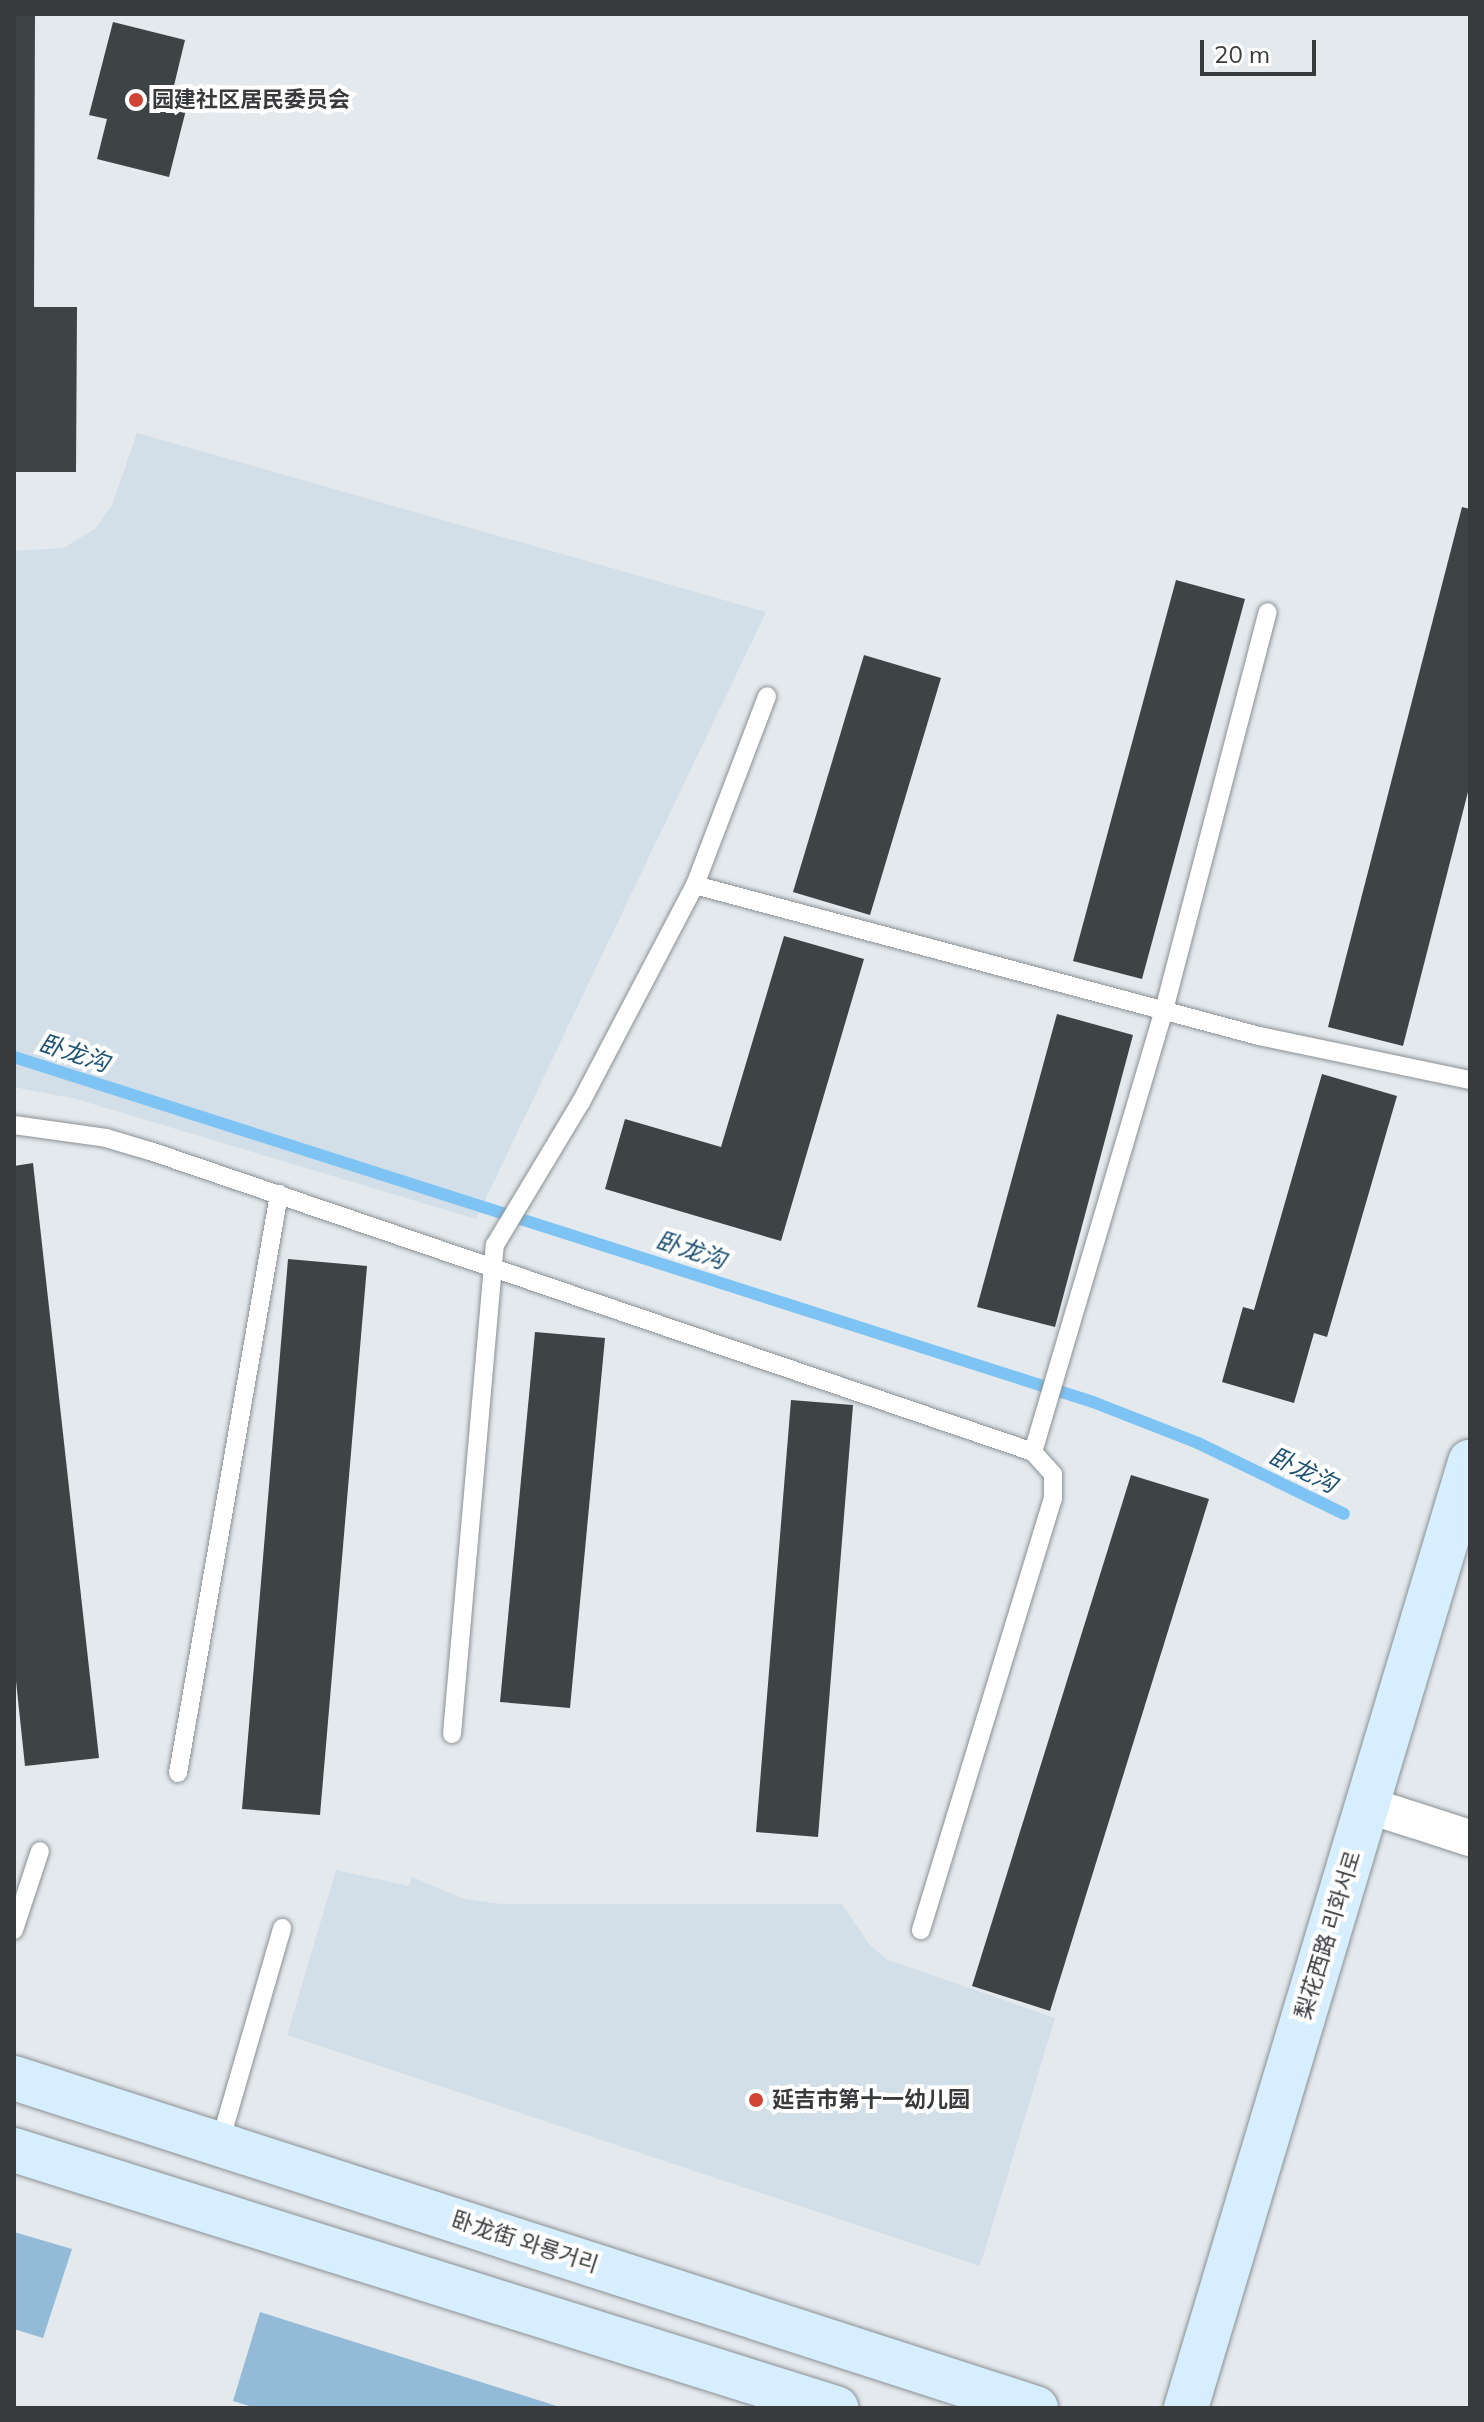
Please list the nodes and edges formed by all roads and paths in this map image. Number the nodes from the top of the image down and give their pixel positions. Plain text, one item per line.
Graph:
1 (1268, 612) dead end
2 (767, 696) dead end
3 (695, 885) junction
4 (1164, 1010) junction
5 (1470, 1080) edge
6 (14, 1125) edge
7 (279, 1194) junction
8 (490, 1266) junction
9 (1033, 1452) junction
10 (1470, 1462) edge
11 (452, 1734) dead end
12 (178, 1773) dead end
13 (1367, 1805) junction
14 (1470, 1838) edge
15 (40, 1851) dead end
16 (282, 1928) dead end
17 (14, 1930) edge
18 (921, 1930) dead end
19 (14, 2078) edge
20 (220, 2142) junction
21 (14, 2150) edge
22 (836, 2408) edge
23 (1036, 2408) edge
24 (1186, 2408) edge

1 - 4 lane
2 - 3 lane
3 - 4 lane
3 - 8 lane
4 - 5 lane
4 - 9 lane
6 - 7 lane
7 - 8 lane
7 - 12 lane
8 - 9 lane
8 - 11 lane
9 - 18 lane
10 - 13 street, 梨花西路 리화서로
13 - 14 street
13 - 24 street, 梨花西路 리화서로
15 - 17 lane
16 - 20 lane
19 - 20 street, 卧龙街 와룡거리
20 - 23 street, 卧龙街 와룡거리
21 - 22 street

